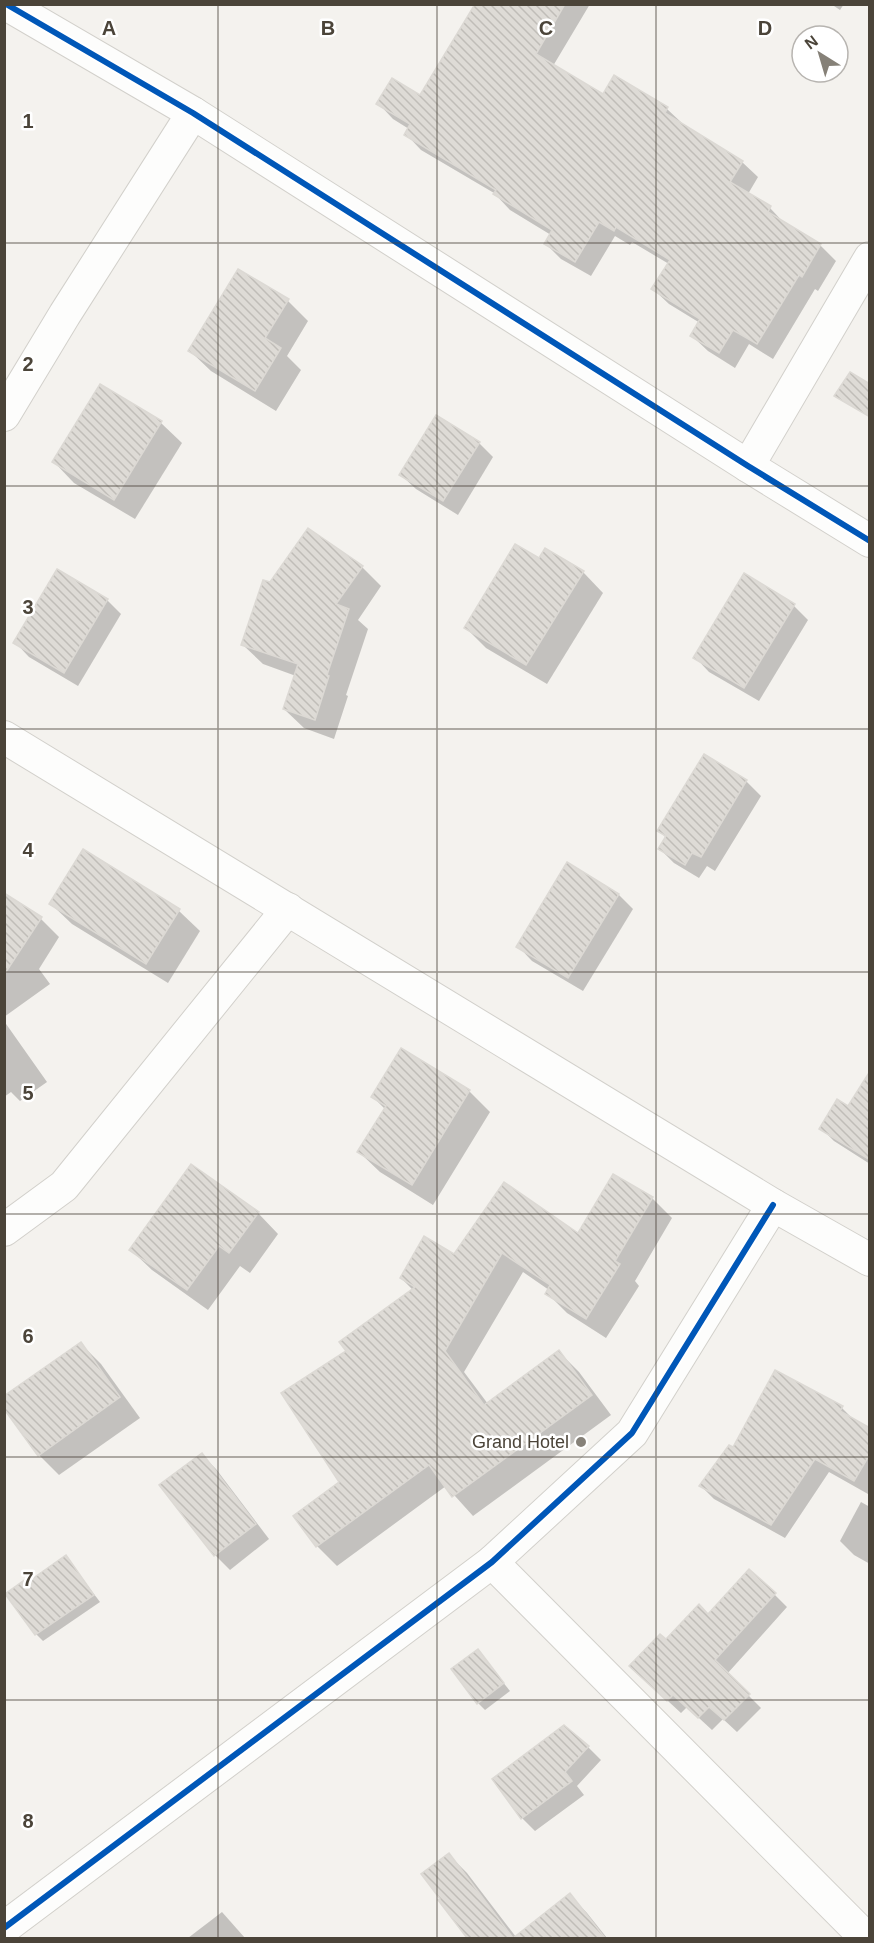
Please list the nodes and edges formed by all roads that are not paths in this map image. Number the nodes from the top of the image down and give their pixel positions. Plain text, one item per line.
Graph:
1 (6, 4) edge
2 (193, 113) junction
3 (870, 258) edge
4 (4, 415) edge
5 (748, 466) junction
6 (870, 541) edge
7 (4, 737) edge
8 (288, 909) junction
9 (773, 1205) junction
10 (4, 1230) edge
11 (870, 1260) edge
12 (492, 1562) junction
13 (4, 1928) edge
14 (866, 1938) edge

1 - 2 street
2 - 4 street
2 - 5 street
3 - 5 street
5 - 6 street
7 - 8 street
8 - 9 street
8 - 10 street
9 - 11 street
9 - 12 street
12 - 13 street
12 - 14 street

